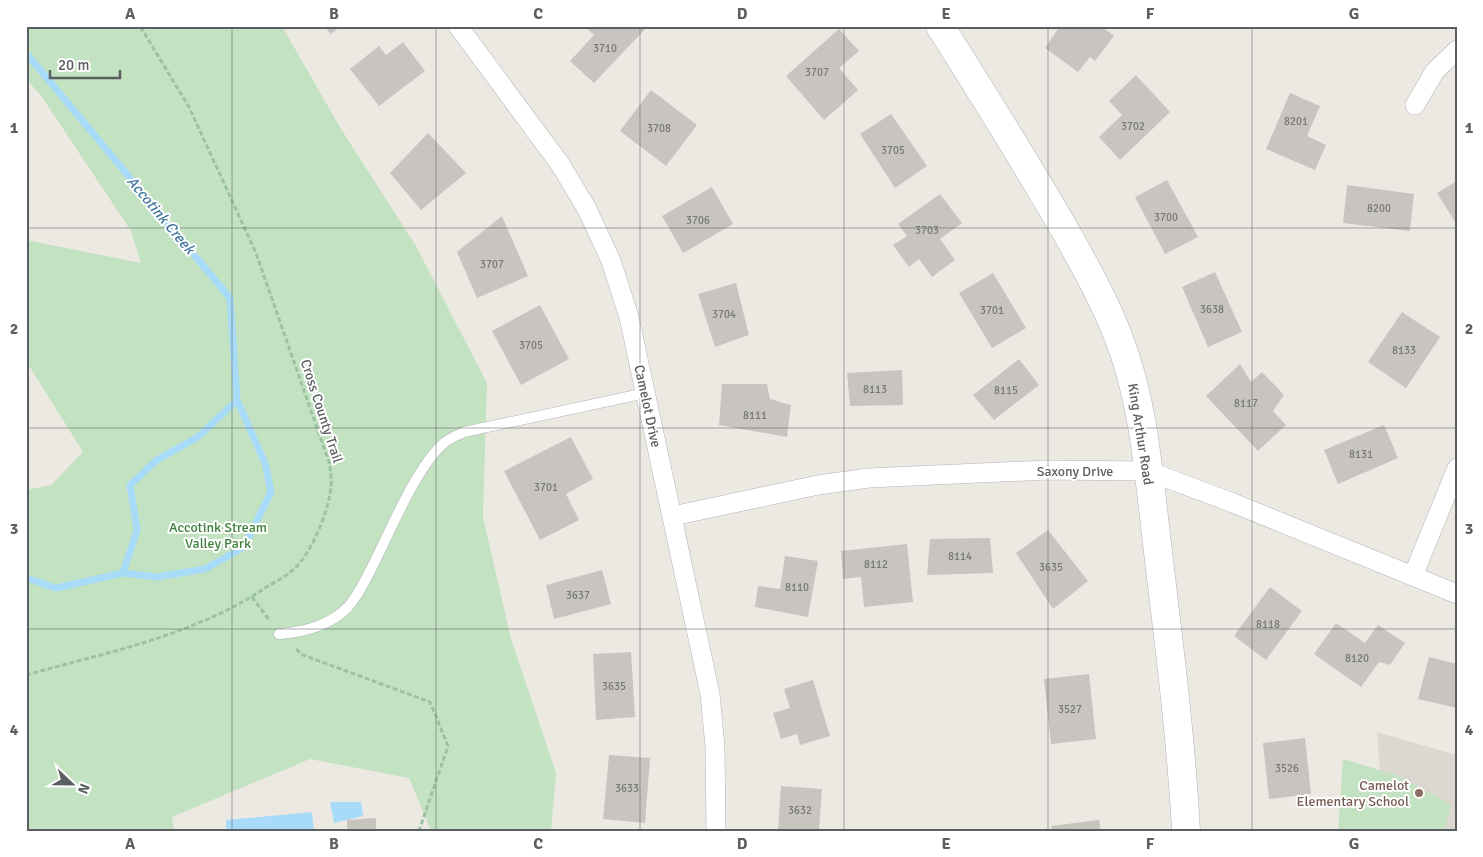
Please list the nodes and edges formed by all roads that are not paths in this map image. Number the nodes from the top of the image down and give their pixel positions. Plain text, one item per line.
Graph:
1 (458, 26) edge
2 (940, 26) edge
3 (1457, 50) edge
4 (1414, 105) dead end
5 (646, 393) junction
6 (1457, 468) edge
7 (1148, 471) junction
8 (673, 516) junction
9 (1413, 576) junction
10 (1457, 594) edge
11 (279, 634) road end
12 (716, 831) edge
13 (1186, 831) edge

1 - 5 street, Camelot Drive
2 - 7 street, King Arthur Road
3 - 4 street
5 - 8 street, Camelot Drive
5 - 11 lane
6 - 9 street
7 - 8 street, Saxony Drive
7 - 9 street, Saxony Drive
7 - 13 street, King Arthur Road
8 - 12 street, Camelot Drive
9 - 10 street, Saxony Drive

